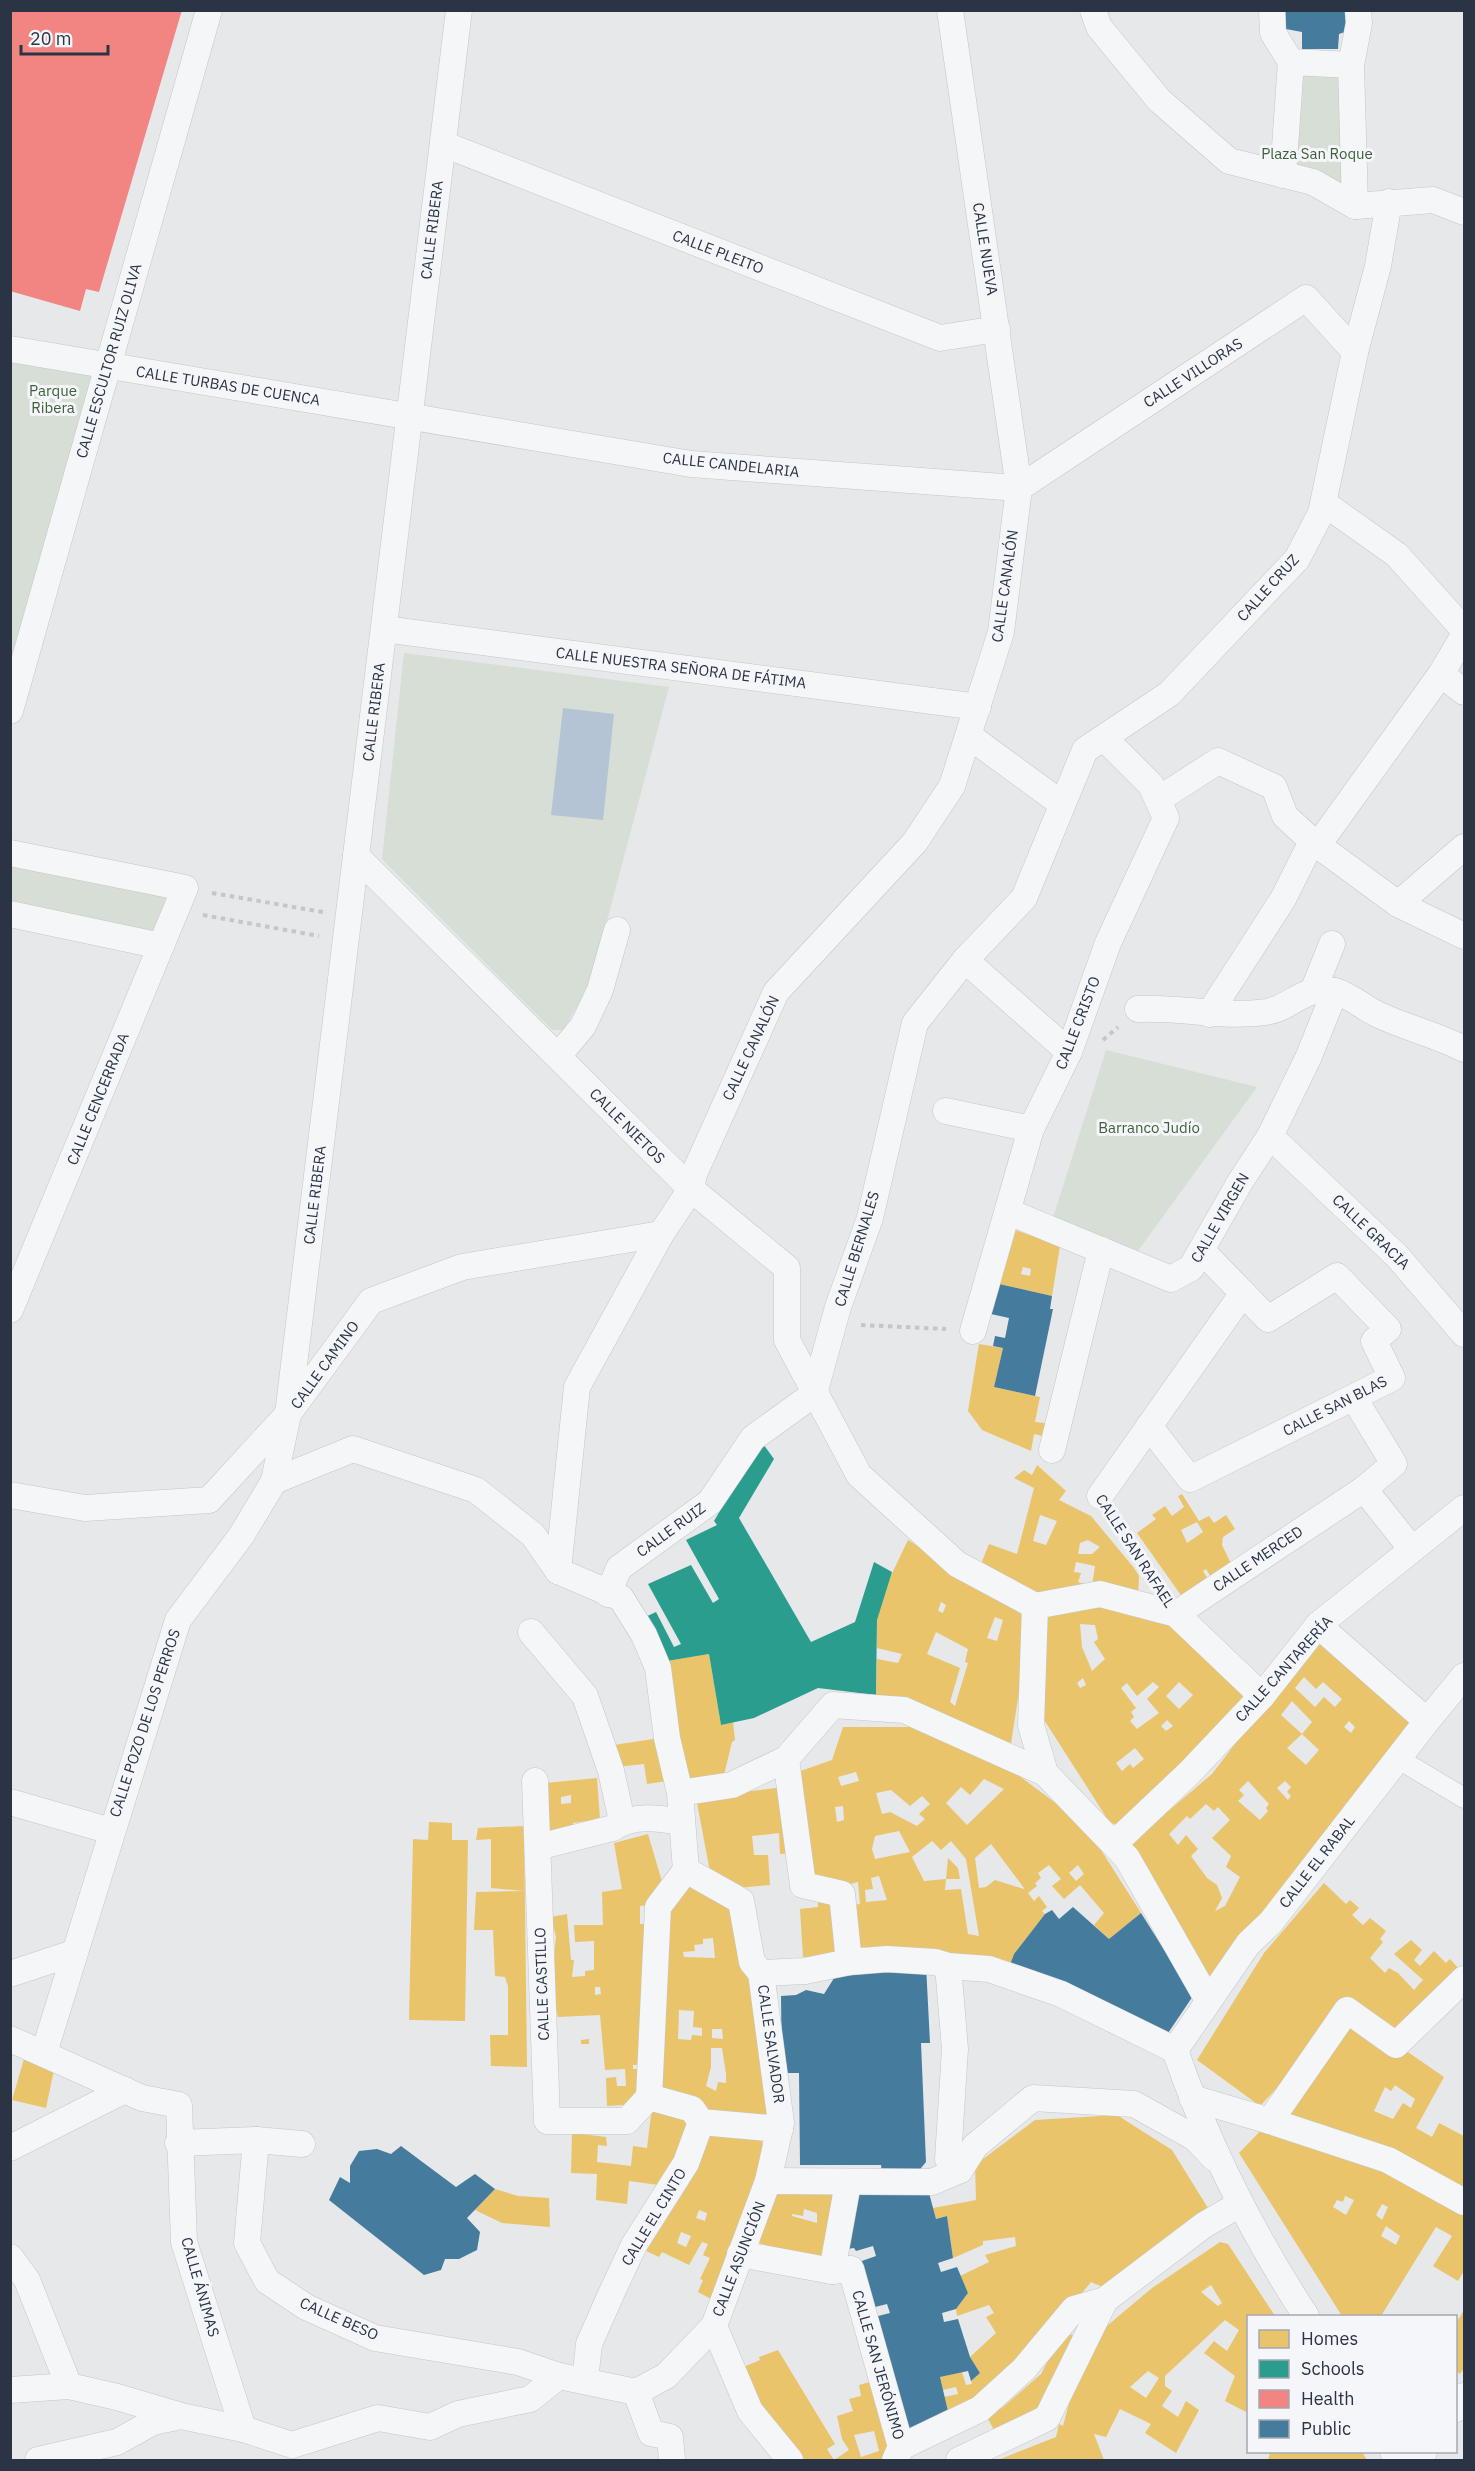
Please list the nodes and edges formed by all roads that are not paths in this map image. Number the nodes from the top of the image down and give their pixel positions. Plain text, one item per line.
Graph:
1 (209, 10) edge
2 (459, 10) edge
3 (950, 10) edge
4 (1093, 10) edge
5 (1272, 10) edge
6 (1358, 10) edge
7 (1292, 62) junction
8 (1351, 65) junction
9 (443, 144) junction
10 (1283, 175) junction
11 (1389, 202) junction
12 (1355, 206) junction
13 (1464, 212) edge
14 (998, 329) junction
15 (10, 349) edge
16 (1355, 352) junction
17 (106, 366) junction
18 (410, 415) junction
19 (1019, 488) junction
20 (1325, 504) junction
21 (384, 629) junction
22 (1464, 630) edge
23 (1464, 635) edge
24 (1441, 674) junction
25 (1464, 692) edge
26 (978, 707) junction
27 (10, 711) edge
28 (969, 736) junction
29 (1104, 738) junction
30 (1159, 799) junction
31 (1062, 804) junction
32 (1315, 843) junction
33 (1464, 847) edge
34 (10, 853) edge
35 (356, 856) junction
36 (1398, 904) junction
37 (10, 914) edge
38 (617, 930) dead end
39 (1464, 936) edge
40 (1332, 944) dead end
41 (161, 946) junction
42 (964, 960) junction
43 (1324, 992) junction
44 (1138, 1009) dead end
45 (1209, 1014) junction
46 (1464, 1049) edge
47 (1069, 1052) junction
48 (558, 1056) junction
49 (946, 1111) dead end
50 (1031, 1129) junction
51 (1270, 1136) junction
52 (691, 1189) junction
53 (1009, 1212) junction
54 (661, 1234) junction
55 (1101, 1250) junction
56 (1202, 1251) junction
57 (1244, 1293) junction
58 (10, 1310) edge
59 (973, 1330) road end
60 (1464, 1334) edge
61 (814, 1394) junction
62 (1354, 1398) junction
63 (288, 1414) junction
64 (1149, 1426) junction
65 (1052, 1450) dead end
66 (274, 1481) junction
67 (1364, 1489) junction
68 (10, 1496) edge
69 (1100, 1496) road end
70 (1464, 1508) edge
71 (1411, 1548) junction
72 (558, 1571) junction
73 (608, 1594) junction
74 (1035, 1606) junction
75 (1176, 1614) junction
76 (1318, 1625) junction
77 (531, 1632) dead end
78 (1464, 1676) edge
79 (1262, 1696) junction
80 (1427, 1721) junction
81 (1397, 1758) junction
82 (786, 1759) junction
83 (1045, 1773) junction
84 (535, 1781) dead end
85 (680, 1792) junction
86 (1464, 1798) edge
87 (10, 1802) edge
88 (622, 1821) junction
89 (682, 1822) junction
90 (111, 1831) junction
91 (1115, 1843) junction
92 (538, 1847) junction
93 (686, 1870) junction
94 (73, 1953) junction
95 (849, 1962) junction
96 (948, 1966) junction
97 (761, 1973) junction
98 (10, 1974) edge
99 (1464, 1978) edge
100 (1208, 2000) junction
101 (10, 2039) edge
102 (1174, 2050) junction
103 (44, 2053) junction
104 (125, 2090) junction
105 (649, 2097) junction
106 (1192, 2098) junction
107 (1270, 2121) junction
108 (702, 2122) junction
109 (780, 2129) junction
110 (256, 2140) junction
111 (178, 2143) junction
112 (302, 2144) dead end
113 (10, 2148) edge
114 (960, 2170) junction
115 (1225, 2170) junction
116 (768, 2181) junction
117 (848, 2183) junction
118 (1464, 2202) edge
119 (1240, 2204) junction
120 (740, 2254) junction
121 (10, 2258) edge
122 (832, 2271) junction
123 (1105, 2300) junction
124 (1305, 2315) edge
125 (714, 2326) junction
126 (559, 2376) junction
127 (585, 2380) junction
128 (69, 2386) junction
129 (10, 2390) edge
130 (636, 2392) junction
131 (182, 2416) junction
132 (243, 2429) junction
133 (898, 2454) edge
134 (975, 2457) edge
135 (38, 2460) edge
136 (672, 2460) edge
137 (790, 2460) edge

1 - 17 street, CALLE ESCULTOR RUIZ OLIVA
2 - 9 street, CALLE RIBERA
3 - 14 street, CALLE NUEVA
4 - 10 street
5 - 7 street
6 - 8 street
7 - 8 street
7 - 10 street
8 - 12 street
9 - 14 street, CALLE PLEITO
9 - 18 street, CALLE RIBERA
10 - 12 street
11 - 12 street
11 - 13 street
11 - 16 street, CALLE CRUZ
14 - 19 street, CALLE NUEVA
15 - 17 street, CALLE TURBAS DE CUENCA
16 - 19 street, CALLE VILLORAS
16 - 20 street, CALLE CRUZ
17 - 18 street, CALLE TURBAS DE CUENCA
17 - 27 street, CALLE ESCULTOR RUIZ OLIVA
18 - 19 street, CALLE CANDELARIA
18 - 21 street, CALLE RIBERA
19 - 26 street, CALLE CANALÓN
20 - 22 street
20 - 29 street, CALLE CRUZ
21 - 26 street, CALLE NUESTRA SEÑORA DE FÁTIMA
21 - 35 street, CALLE RIBERA
23 - 24 street
24 - 25 street
24 - 32 street
26 - 28 street, CALLE CANALÓN
28 - 31 street
28 - 52 street, CALLE CANALÓN
29 - 30 street
29 - 31 street, CALLE CRUZ
30 - 32 street
30 - 47 street, CALLE CRISTO
31 - 42 street, CALLE BERNALES
32 - 36 street
32 - 45 street
33 - 36 street
34 - 41 street, CALLE CENCERRADA
35 - 48 street, CALLE NIETOS
35 - 63 street, CALLE RIBERA
36 - 39 street
37 - 41 street
38 - 48 street
40 - 43 street, CALLE VIRGEN
41 - 58 street, CALLE CENCERRADA
42 - 47 street
42 - 61 street, CALLE BERNALES
43 - 45 street
43 - 46 street
43 - 51 street, CALLE VIRGEN
44 - 45 street
47 - 50 street, CALLE CRISTO
48 - 52 street, CALLE NIETOS
49 - 50 street
50 - 53 street, CALLE CRISTO
51 - 56 street, CALLE VIRGEN
51 - 60 street, CALLE GRACIA
52 - 54 street, CALLE CANALÓN
52 - 61 street, CALLE NIETOS
53 - 55 street, CALLE VIRGEN
53 - 59 street, CALLE CRISTO
54 - 63 street, CALLE CAMINO
54 - 72 street, CALLE CANALÓN
55 - 56 street, CALLE VIRGEN
55 - 65 street
56 - 57 street, CALLE SAN BLAS
57 - 62 street, CALLE SAN BLAS
57 - 64 street
61 - 73 street, CALLE RUIZ
61 - 74 street
62 - 64 street, CALLE SAN BLAS
62 - 67 street, CALLE MERCED
63 - 66 street, CALLE POZO DE LOS PERROS
63 - 68 street, CALLE CAMINO
64 - 69 street
66 - 72 street
66 - 90 street, CALLE POZO DE LOS PERROS
67 - 71 street
67 - 75 street, CALLE MERCED
70 - 71 street, CALLE CANTARERÍA
71 - 76 street, CALLE CANTARERÍA
72 - 73 street
73 - 85 street
74 - 75 street
74 - 83 street
75 - 79 street, CALLE SAN RAFAEL
76 - 79 street, CALLE CANTARERÍA
76 - 80 street
77 - 88 street
78 - 80 street, CALLE EL RABAL
79 - 91 street, CALLE CANTARERÍA
80 - 81 street, CALLE EL RABAL
81 - 86 street
81 - 100 street, CALLE EL RABAL
82 - 83 street
82 - 85 street
82 - 95 street
83 - 91 street
84 - 92 street, CALLE CASTILLO
85 - 89 street
87 - 90 street
88 - 89 street
88 - 92 street
89 - 93 street
90 - 94 street, CALLE POZO DE LOS PERROS
91 - 100 street
92 - 105 street, CALLE CASTILLO
93 - 97 street, CALLE SALVADOR
93 - 105 street
94 - 98 street
94 - 103 street, CALLE POZO DE LOS PERROS
95 - 96 street
95 - 97 street
96 - 102 street
96 - 114 street
97 - 109 street, CALLE SALVADOR
99 - 107 street
100 - 102 street, CALLE EL RABAL
101 - 103 street
102 - 106 street
103 - 104 street
104 - 111 street, CALLE ÁNIMAS
104 - 113 street
105 - 108 street
106 - 107 street
106 - 115 street
107 - 118 street
108 - 109 street
108 - 127 street, CALLE EL CINTO
109 - 116 street, CALLE SALVADOR
110 - 111 street
110 - 112 street
110 - 126 street, CALLE BESO
111 - 132 street, CALLE ÁNIMAS
114 - 115 street
114 - 117 street
115 - 119 street
116 - 117 street
116 - 120 street, CALLE ASUNCIÓN
117 - 122 street
119 - 123 street
119 - 124 street
120 - 122 street
120 - 125 street, CALLE ASUNCIÓN
121 - 128 street
122 - 133 street, CALLE SAN JERÓNIMO
123 - 133 street
123 - 134 street
125 - 130 street, CALLE ASUNCIÓN
125 - 137 street
126 - 127 street, CALLE BESO
126 - 132 street
127 - 130 street
128 - 129 street
128 - 131 street
130 - 136 street
131 - 132 street
131 - 135 street

